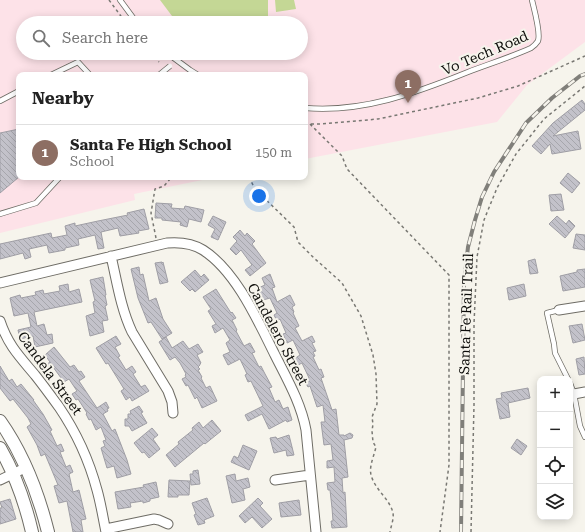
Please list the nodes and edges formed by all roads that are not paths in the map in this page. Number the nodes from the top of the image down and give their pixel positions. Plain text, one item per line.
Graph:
1 (120, 0) edge
2 (532, 0) edge
3 (132, 16) edge
4 (178, 61) joint
5 (57, 72) edge
6 (87, 72) edge
7 (163, 72) edge
8 (193, 72) edge
9 (16, 93) edge
10 (0, 101) edge
11 (308, 108) edge
12 (57, 180) edge
13 (0, 214) edge
14 (111, 256) junction
15 (0, 283) edge
16 (585, 306) edge
17 (560, 310) joint
18 (0, 321) edge
19 (567, 376) edge
20 (585, 392) edge
21 (574, 394) joint
22 (173, 413) dead end
23 (0, 421) edge
24 (585, 437) edge
25 (0, 448) edge
26 (27, 467) junction
27 (14, 474) junction
28 (310, 475) junction
29 (0, 480) edge
30 (274, 480) dead end
31 (168, 524) dead end
32 (106, 530) edge
33 (32, 532) edge
34 (48, 532) edge
35 (316, 532) edge

1 - 3 lane
2 - 11 lane, Vo Tech Road
4 - 7 lane, bridge
4 - 8 lane
5 - 6 lane
9 - 10 lane
12 - 13 lane
14 - 15 street, Candelero Street
14 - 22 street
14 - 28 street, Candelero Street
16 - 17 street
17 - 19 lane
18 - 32 street, Candela Street
20 - 21 street
21 - 24 lane
23 - 26 main road
25 - 27 main road
26 - 27 street
26 - 34 main road
27 - 29 street
27 - 33 main road
28 - 30 street
28 - 35 street, Candelero Street
31 - 32 street

